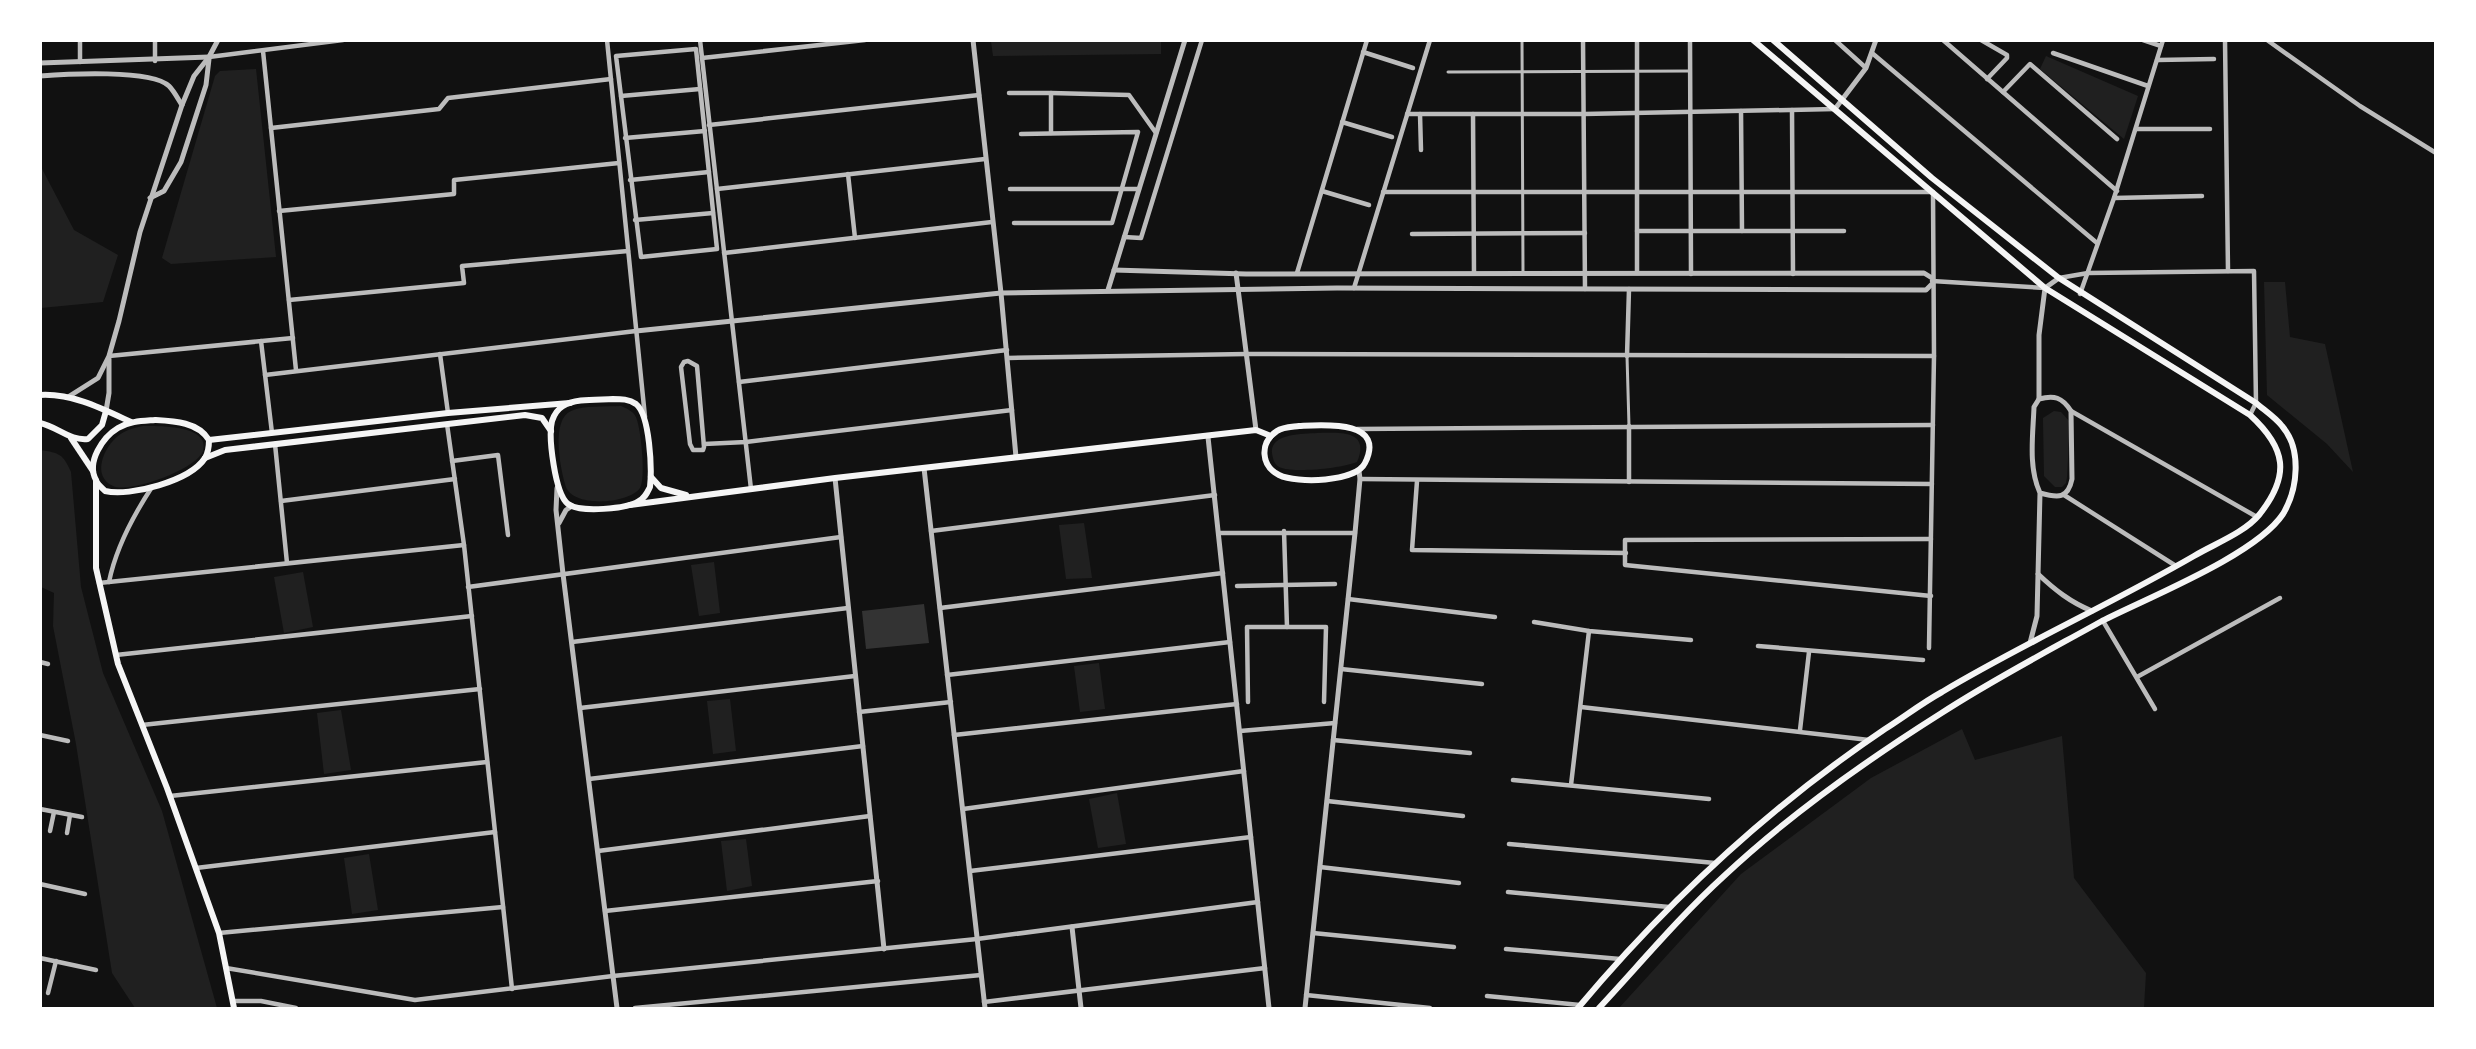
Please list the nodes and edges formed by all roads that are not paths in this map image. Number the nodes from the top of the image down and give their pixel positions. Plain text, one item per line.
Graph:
1 (80, 40) edge
2 (155, 40) edge
3 (218, 40) edge
4 (343, 40) edge
5 (607, 40) edge
6 (700, 40) edge
7 (865, 40) edge
8 (973, 40) edge
9 (1185, 40) edge
10 (1202, 40) edge
11 (1367, 40) edge
12 (1430, 40) edge
13 (1522, 40) edge
14 (1583, 40) edge
15 (1637, 40) edge
16 (1690, 40) edge
17 (1753, 40) edge
18 (1773, 40) edge
19 (1835, 40) edge
20 (1876, 40) edge
21 (1943, 40) edge
22 (1981, 40) edge
23 (2143, 40) edge
24 (2225, 40) edge
25 (2267, 40) edge
26 (2162, 43) edge
27 (262, 51) junction
28 (1363, 52) junction
29 (2053, 53) dead end
30 (1872, 54) junction
31 (209, 57) junction
32 (702, 58) junction
33 (2214, 59) dead end
34 (2157, 60) junction
35 (155, 61) junction
36 (80, 62) junction
37 (40, 63) edge
38 (1413, 68) dead end
39 (1866, 68) junction
40 (1522, 71) junction
41 (1689, 71) junction
42 (1448, 72) dead end
43 (1584, 72) junction
44 (1638, 72) junction
45 (40, 76) edge
46 (610, 79) junction
47 (1987, 79) junction
48 (2148, 86) junction
49 (700, 89) junction
50 (2003, 92) junction
51 (1009, 93) dead end
52 (1051, 93) junction
53 (979, 95) junction
54 (621, 96) junction
55 (1843, 101) junction
56 (182, 105) junction
57 (1835, 109) junction
58 (1792, 110) junction
59 (1741, 111) junction
60 (1689, 112) junction
61 (1639, 113) junction
62 (1407, 114) junction
63 (1420, 114) junction
64 (1473, 114) junction
65 (1522, 114) junction
66 (1584, 114) junction
67 (1342, 123) junction
68 (710, 125) junction
69 (271, 128) junction
70 (2136, 129) junction
71 (2210, 129) dead end
72 (705, 131) junction
73 (1051, 133) junction
74 (1156, 133) junction
75 (1021, 134) dead end
76 (1392, 137) dead end
77 (625, 138) junction
78 (2117, 139) dead end
79 (1421, 150) dead end
80 (2436, 153) edge
81 (985, 159) junction
82 (619, 163) junction
83 (629, 170) junction
84 (620, 171) junction
85 (709, 172) junction
86 (848, 174) junction
87 (630, 180) junction
88 (717, 189) junction
89 (1010, 189) dead end
90 (1121, 189) junction
91 (1139, 189) junction
92 (1322, 190) junction
93 (2116, 191) junction
94 (1383, 192) junction
95 (1637, 192) junction
96 (1933, 192) junction
97 (1473, 193) junction
98 (1523, 193) junction
99 (1585, 193) junction
100 (1690, 193) junction
101 (1741, 193) junction
102 (1791, 193) junction
103 (2202, 196) dead end
104 (150, 198) junction
105 (2114, 198) junction
106 (1369, 205) dead end
107 (279, 211) junction
108 (713, 213) junction
109 (635, 220) junction
110 (992, 222) junction
111 (1014, 223) dead end
112 (1637, 231) junction
113 (1690, 231) junction
114 (1742, 231) junction
115 (1792, 231) junction
116 (1844, 231) dead end
117 (1523, 232) junction
118 (1474, 233) junction
119 (1586, 233) junction
120 (1412, 234) dead end
121 (1124, 237) junction
122 (855, 238) junction
123 (2097, 243) junction
124 (628, 251) junction
125 (724, 253) junction
126 (1114, 270) junction
127 (2228, 270) junction
128 (1236, 273) junction
129 (1297, 273) junction
130 (1359, 273) junction
131 (1474, 273) junction
132 (1523, 273) junction
133 (1585, 273) junction
134 (1637, 273) junction
135 (2088, 273) junction
136 (1691, 274) junction
137 (1793, 274) junction
138 (2059, 278) junction
139 (1932, 281) junction
140 (1354, 288) junction
141 (2045, 288) junction
142 (1238, 289) junction
143 (1585, 289) junction
144 (1629, 289) junction
145 (1108, 290) junction
146 (1001, 293) junction
147 (2080, 294) junction
148 (289, 300) junction
149 (732, 322) junction
150 (636, 331) junction
151 (293, 338) junction
152 (261, 341) junction
153 (1007, 350) junction
154 (440, 354) junction
155 (1247, 354) junction
156 (109, 356) junction
157 (1627, 356) junction
158 (1934, 356) junction
159 (1008, 358) junction
160 (296, 370) junction
161 (265, 375) junction
162 (739, 382) junction
163 (40, 395) edge
164 (68, 397) junction
165 (2038, 399) junction
166 (570, 403) junction
167 (2256, 403) junction
168 (1012, 410) junction
169 (106, 411) junction
170 (2071, 411) junction
171 (448, 413) junction
172 (2250, 415) junction
173 (645, 419) junction
174 (131, 422) junction
175 (40, 423) edge
176 (447, 424) junction
177 (1933, 425) junction
178 (1629, 426) junction
179 (1357, 429) junction
180 (1256, 430) junction
181 (551, 431) junction
182 (273, 433) junction
183 (1271, 436) junction
184 (70, 437) junction
185 (1208, 437) junction
186 (209, 440) junction
187 (746, 442) junction
188 (275, 444) junction
189 (704, 444) junction
190 (1016, 457) junction
191 (205, 458) junction
192 (452, 461) junction
193 (924, 468) junction
194 (93, 471) junction
195 (1359, 471) junction
196 (651, 477) junction
197 (835, 478) junction
198 (455, 479) junction
199 (1360, 479) junction
200 (96, 481) junction
201 (1417, 481) junction
202 (1629, 482) junction
203 (1932, 484) junction
204 (153, 486) junction
205 (557, 488) junction
206 (751, 489) junction
207 (2040, 493) junction
208 (1215, 495) junction
209 (2064, 495) junction
210 (692, 496) junction
211 (281, 501) junction
212 (630, 505) junction
213 (572, 507) junction
214 (2257, 517) junction
215 (558, 524) junction
216 (931, 531) junction
217 (1284, 531) junction
218 (1219, 532) junction
219 (1355, 532) junction
220 (508, 536) dead end
221 (841, 537) junction
222 (1931, 539) junction
223 (464, 545) junction
224 (1626, 553) junction
225 (287, 563) junction
226 (2176, 566) junction
227 (1223, 573) junction
228 (563, 574) junction
229 (2038, 574) junction
230 (109, 582) junction
231 (99, 583) junction
232 (1286, 584) junction
233 (1335, 584) dead end
234 (468, 586) junction
235 (1238, 586) dead end
236 (1931, 596) junction
237 (2280, 598) dead end
238 (1348, 599) junction
239 (848, 608) junction
240 (940, 608) junction
241 (2092, 611) junction
242 (472, 616) junction
243 (1495, 617) dead end
244 (2103, 621) junction
245 (1534, 622) dead end
246 (1287, 627) junction
247 (1589, 631) junction
248 (1690, 640) dead end
249 (572, 642) junction
250 (1230, 642) junction
251 (2030, 643) junction
252 (1758, 646) dead end
253 (1929, 648) dead end
254 (1809, 652) junction
255 (116, 655) junction
256 (1923, 660) dead end
257 (40, 662) edge
258 (48, 664) dead end
259 (1341, 669) junction
260 (947, 675) junction
261 (855, 676) junction
262 (2137, 677) junction
263 (1482, 684) dead end
264 (480, 689) junction
265 (951, 702) junction
266 (1248, 702) dead end
267 (1324, 702) dead end
268 (1237, 704) junction
269 (1581, 706) junction
270 (580, 708) junction
271 (2155, 710) dead end
272 (859, 712) junction
273 (1335, 723) junction
274 (142, 725) junction
275 (1800, 730) junction
276 (1240, 731) junction
277 (40, 735) edge
278 (954, 735) junction
279 (1333, 740) junction
280 (1869, 740) junction
281 (68, 741) dead end
282 (863, 746) junction
283 (1470, 753) dead end
284 (487, 762) junction
285 (1244, 771) junction
286 (589, 779) junction
287 (1513, 780) dead end
288 (1571, 785) junction
289 (170, 796) junction
290 (1709, 798) dead end
291 (1327, 801) junction
292 (40, 809) edge
293 (963, 809) junction
294 (54, 812) junction
295 (70, 815) junction
296 (870, 816) junction
297 (1463, 816) dead end
298 (82, 817) dead end
299 (50, 831) dead end
300 (495, 832) junction
301 (67, 833) dead end
302 (1251, 837) junction
303 (1509, 844) dead end
304 (598, 851) junction
305 (1715, 863) junction
306 (1320, 867) junction
307 (196, 868) junction
308 (970, 871) junction
309 (878, 881) junction
310 (1459, 883) dead end
311 (40, 884) edge
312 (1508, 892) dead end
313 (86, 894) dead end
314 (1258, 902) junction
315 (503, 907) junction
316 (1669, 907) junction
317 (605, 911) junction
318 (1072, 927) junction
319 (219, 933) junction
320 (1313, 933) junction
321 (977, 939) junction
322 (1454, 947) dead end
323 (884, 949) junction
324 (1506, 949) dead end
325 (40, 958) edge
326 (1620, 959) junction
327 (56, 961) junction
328 (226, 968) junction
329 (1265, 968) junction
330 (96, 970) dead end
331 (981, 975) junction
332 (613, 976) junction
333 (512, 989) junction
334 (1079, 991) junction
335 (48, 993) dead end
336 (1306, 995) junction
337 (1487, 996) dead end
338 (233, 1005) edge
339 (985, 1005) edge
340 (1579, 1007) edge
341 (296, 1008) edge
342 (617, 1008) edge
343 (635, 1008) edge
344 (1081, 1008) edge
345 (1269, 1008) edge
346 (1305, 1008) edge
347 (1430, 1008) edge
348 (1599, 1008) edge

1 - 36 street
2 - 35 street
3 - 31 street
4 - 27 street
5 - 46 street
6 - 32 street
7 - 32 street
8 - 53 street
9 - 74 street
10 - 121 street
11 - 28 street
12 - 62 street
13 - 40 street
14 - 43 street
15 - 44 street
16 - 41 street
17 - 57 main road
18 - 55 main road
19 - 39 street
20 - 30 street
21 - 47 street
22 - 47 street
23 - 26 street
24 - 127 street
25 - 80 street
26 - 34 street
27 - 31 street
27 - 69 street
28 - 38 street
28 - 67 street
29 - 48 street
30 - 39 street
30 - 123 street
31 - 35 street
31 - 56 street
31 - 104 street
32 - 68 street
33 - 34 street
34 - 48 street
35 - 36 street
36 - 37 street
39 - 55 street
40 - 42 street
40 - 43 street
40 - 65 street
41 - 44 street
41 - 60 street
43 - 44 street
43 - 66 street
44 - 61 street
45 - 56 street
46 - 69 street
46 - 82 street
47 - 50 street
48 - 70 street
49 - 54 street
49 - 54 street
49 - 72 street
50 - 78 street
50 - 93 street
51 - 52 street
52 - 73 street
52 - 74 street
53 - 68 street
53 - 81 street
54 - 77 street
55 - 57 street
55 - 138 main road
56 - 104 street
57 - 58 street
57 - 96 main road
58 - 59 street
58 - 102 street
59 - 60 street
59 - 101 street
60 - 61 street
60 - 100 street
61 - 66 street
61 - 95 street
62 - 63 street
62 - 94 street
63 - 64 street
63 - 79 street
64 - 65 street
64 - 97 street
65 - 66 street
65 - 98 street
66 - 99 street
67 - 76 street
67 - 92 street
68 - 88 street
69 - 107 street
70 - 71 street
70 - 93 street
72 - 77 street
72 - 85 street
73 - 75 street
73 - 90 street
74 - 91 street
77 - 83 street
81 - 86 street
81 - 110 street
82 - 84 street
82 - 107 street
83 - 84 street
83 - 87 street
84 - 124 street
85 - 87 street
85 - 108 street
86 - 88 street
86 - 122 street
87 - 109 street
88 - 125 street
89 - 90 street
90 - 91 street
90 - 111 street
91 - 121 street
92 - 106 street
92 - 129 street
93 - 105 street
94 - 97 street
94 - 130 street
95 - 99 street
95 - 100 street
95 - 112 street
96 - 102 street
96 - 139 street
96 - 141 main road
97 - 98 street
97 - 118 street
98 - 99 street
98 - 117 street
99 - 119 street
100 - 101 street
100 - 113 street
101 - 102 street
101 - 114 street
102 - 115 street
103 - 105 street
104 - 156 street
105 - 123 street
107 - 148 street
108 - 109 street
108 - 109 street
110 - 122 street
110 - 146 street
112 - 113 street
112 - 134 street
113 - 114 street
113 - 136 street
114 - 115 street
115 - 116 street
115 - 137 street
117 - 118 street
117 - 119 street
117 - 132 street
118 - 120 street
118 - 131 street
119 - 133 street
121 - 126 street
122 - 125 street
123 - 135 street
124 - 148 street
124 - 150 street
125 - 149 street
126 - 128 street
126 - 145 street
127 - 135 street
127 - 167 street
128 - 129 street
128 - 142 street
129 - 130 street
130 - 131 street
130 - 140 street
131 - 132 street
132 - 133 street
133 - 134 street
133 - 143 street
134 - 136 street
135 - 138 street
135 - 147 street
136 - 137 street
137 - 139 street
138 - 141 street
138 - 147 main road
139 - 141 street
139 - 144 street
139 - 158 street
140 - 142 street
140 - 143 street
141 - 165 street
141 - 172 main road
142 - 145 street
142 - 155 street
143 - 144 street
144 - 157 street
145 - 146 street
146 - 149 street
146 - 153 street
147 - 167 main road
148 - 151 street
149 - 150 street
149 - 162 street
150 - 154 street
150 - 173 street
151 - 152 street
151 - 160 street
152 - 156 street
152 - 161 street
153 - 159 street
153 - 162 street
154 - 160 street
154 - 171 street
155 - 157 street
155 - 159 street
155 - 180 street
156 - 164 street
156 - 169 street
157 - 158 street
157 - 178 street
158 - 177 street
159 - 168 street
160 - 161 street
161 - 182 street
162 - 187 street
163 - 164 main road
164 - 169 main road
165 - 170 street
165 - 207 street
166 - 171 main road
166 - 173 main road
166 - 181 main road
167 - 172 street
167 - 244 main road
168 - 187 street
168 - 190 street
169 - 174 main road
169 - 184 main road
170 - 209 street
170 - 214 street
171 - 182 main road
172 - 214 main road
173 - 196 main road
174 - 186 main road
174 - 194 main road
175 - 184 main road
176 - 181 main road
176 - 188 main road
176 - 192 street
177 - 178 street
177 - 203 street
178 - 179 street
178 - 202 street
179 - 183 main road
179 - 195 main road
180 - 183 main road
180 - 185 main road
181 - 205 main road
182 - 186 main road
183 - 195 main road
184 - 194 main road
185 - 190 main road
185 - 208 street
186 - 191 main road
187 - 189 street
187 - 206 street
188 - 191 main road
188 - 211 street
189 - 189 street
190 - 193 main road
191 - 204 main road
192 - 198 street
192 - 220 street
193 - 197 main road
193 - 216 street
194 - 200 main road
195 - 199 street
196 - 210 main road
196 - 212 main road
197 - 206 main road
197 - 221 street
198 - 211 street
198 - 223 street
199 - 201 street
199 - 219 street
200 - 204 main road
200 - 231 main road
201 - 202 street
201 - 224 street
202 - 203 street
203 - 222 street
204 - 230 street
205 - 213 main road
205 - 215 street
206 - 210 main road
207 - 209 street
207 - 229 street
208 - 216 street
208 - 218 street
209 - 226 street
210 - 212 main road
211 - 225 street
212 - 213 main road
213 - 215 street
214 - 226 main road
215 - 228 street
216 - 240 street
217 - 218 street
217 - 219 street
217 - 232 street
218 - 227 street
219 - 238 street
221 - 228 street
221 - 239 street
222 - 224 street
222 - 236 street
223 - 225 street
223 - 234 street
224 - 236 street
225 - 230 street
226 - 241 main road
227 - 240 street
227 - 250 street
228 - 234 street
228 - 249 street
229 - 241 street
229 - 251 street
230 - 231 street
231 - 255 main road
232 - 233 street
232 - 235 street
232 - 246 street
234 - 242 street
236 - 253 street
237 - 262 street
238 - 243 street
238 - 259 street
239 - 249 street
239 - 261 street
240 - 260 street
241 - 251 main road
242 - 255 street
242 - 264 street
244 - 262 street
244 - 348 main road
245 - 247 street
246 - 266 street
246 - 267 street
247 - 248 street
247 - 269 street
249 - 270 street
250 - 260 street
250 - 268 street
251 - 280 main road
252 - 254 street
254 - 256 street
254 - 275 street
255 - 274 main road
257 - 258 street
259 - 263 street
259 - 273 street
260 - 265 street
261 - 270 street
261 - 272 street
262 - 271 street
264 - 274 street
264 - 284 street
265 - 272 street
265 - 278 street
268 - 276 street
268 - 278 street
269 - 275 street
269 - 288 street
270 - 286 street
272 - 282 street
273 - 276 street
273 - 279 street
274 - 289 main road
275 - 280 street
276 - 285 street
277 - 281 street
278 - 293 street
279 - 283 street
279 - 291 street
280 - 305 main road
282 - 286 street
282 - 296 street
284 - 289 street
284 - 300 street
285 - 293 street
285 - 302 street
286 - 304 street
287 - 288 street
288 - 290 street
289 - 307 main road
291 - 297 street
291 - 306 street
292 - 294 street
293 - 308 street
294 - 295 street
294 - 299 street
295 - 298 street
295 - 301 street
296 - 304 street
296 - 309 street
300 - 307 street
300 - 315 street
302 - 308 street
302 - 314 street
303 - 305 street
304 - 317 street
305 - 316 main road
306 - 310 street
306 - 320 street
307 - 319 main road
308 - 321 street
309 - 317 street
309 - 323 street
311 - 313 street
312 - 316 street
314 - 318 street
314 - 329 street
315 - 319 street
315 - 333 street
316 - 326 main road
317 - 332 street
318 - 321 street
318 - 334 street
319 - 328 main road
320 - 322 street
320 - 336 street
321 - 323 street
321 - 331 street
323 - 332 street
324 - 326 street
325 - 327 street
326 - 340 main road
327 - 330 street
327 - 335 street
328 - 333 street
328 - 338 main road
329 - 334 street
329 - 345 street
331 - 339 street
331 - 343 street
332 - 333 street
332 - 342 street
334 - 339 street
334 - 344 street
336 - 346 street
336 - 347 street
337 - 340 street
338 - 341 street

